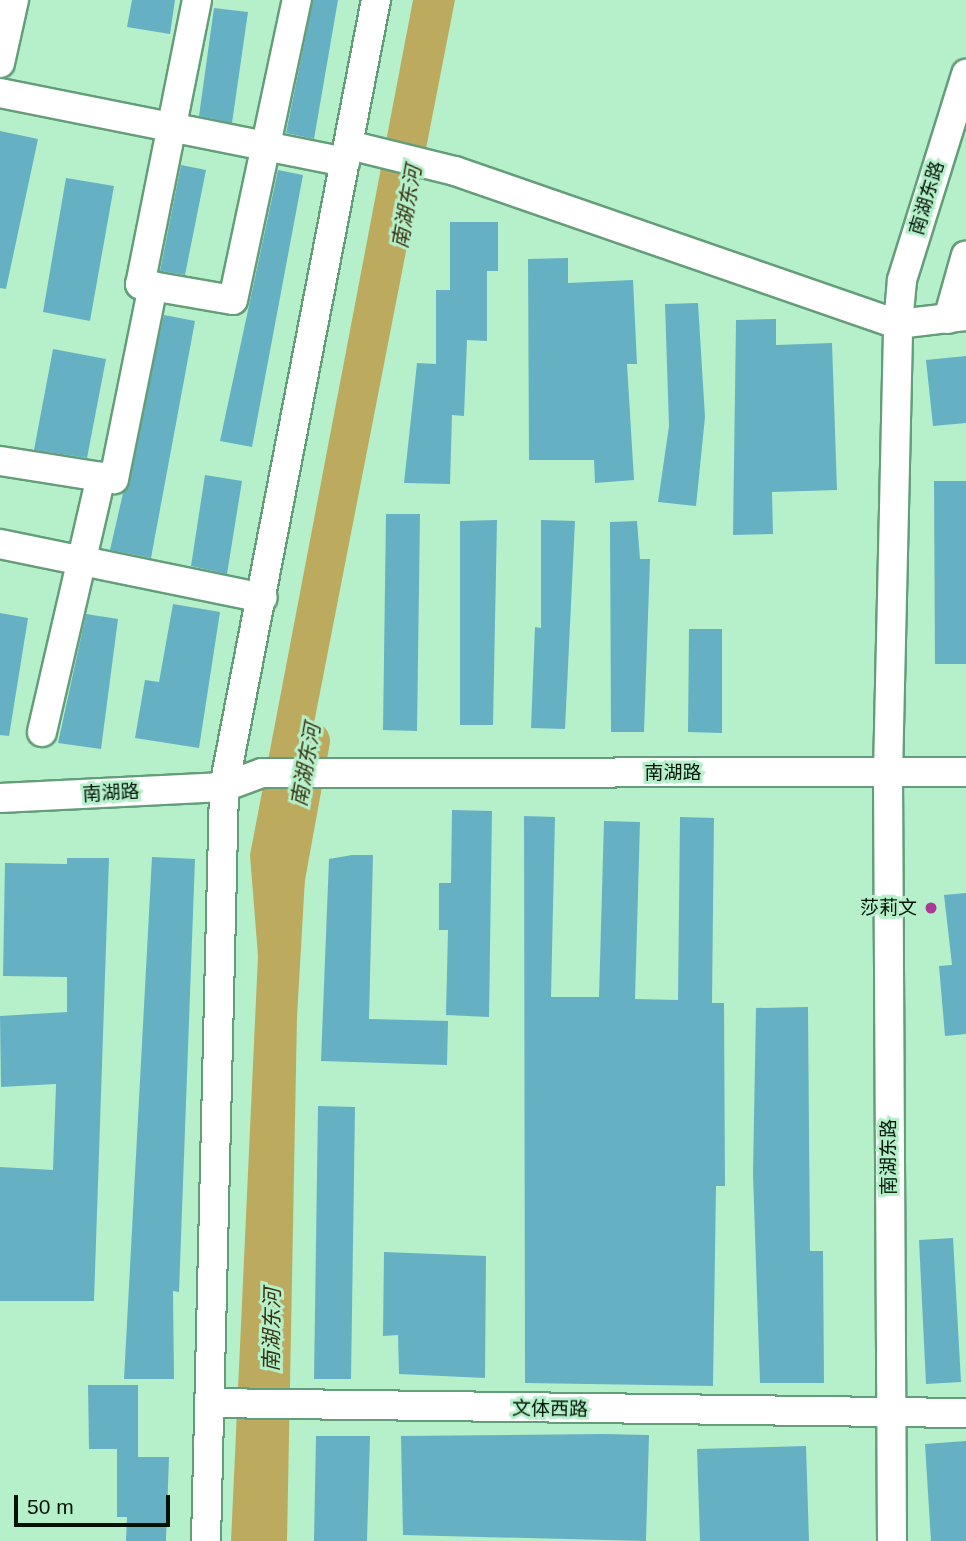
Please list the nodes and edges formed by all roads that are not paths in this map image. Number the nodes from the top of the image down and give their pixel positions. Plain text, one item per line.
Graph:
1 (14, 0) edge
2 (197, 0) edge
3 (297, 0) edge
4 (376, 0) edge
5 (0, 63) edge
6 (966, 75) edge
7 (0, 93) edge
8 (170, 127) junction
9 (266, 146) junction
10 (347, 153) junction
11 (966, 255) edge
12 (153, 286) junction
13 (957, 318) edge
14 (898, 324) junction
15 (0, 461) edge
16 (101, 477) junction
17 (0, 544) edge
18 (83, 561) junction
19 (262, 598) junction
20 (42, 732) dead end
21 (966, 772) edge
22 (888, 773) junction
23 (224, 787) junction
24 (0, 798) edge
25 (209, 1403) junction
26 (966, 1413) edge
27 (890, 1414) junction
28 (206, 1541) edge
29 (892, 1541) edge

1 - 5 street
2 - 8 street
3 - 9 street
4 - 10 street
6 - 14 street, 南湖东路
7 - 8 street
8 - 9 street
8 - 12 street
9 - 10 street
9 - 12 street
10 - 14 street
10 - 19 street
11 - 13 street
12 - 16 street
13 - 14 street
14 - 22 street, 南湖东路
15 - 16 street
16 - 18 street
17 - 18 street
18 - 19 street
18 - 20 street
19 - 23 street
21 - 22 street, 南湖路
22 - 23 street, 南湖路
22 - 27 street, 南湖东路
23 - 24 street, 南湖路
23 - 25 street
25 - 27 street, 文体西路
25 - 28 street
26 - 27 street, 文体西路
27 - 29 street, 南湖东路

